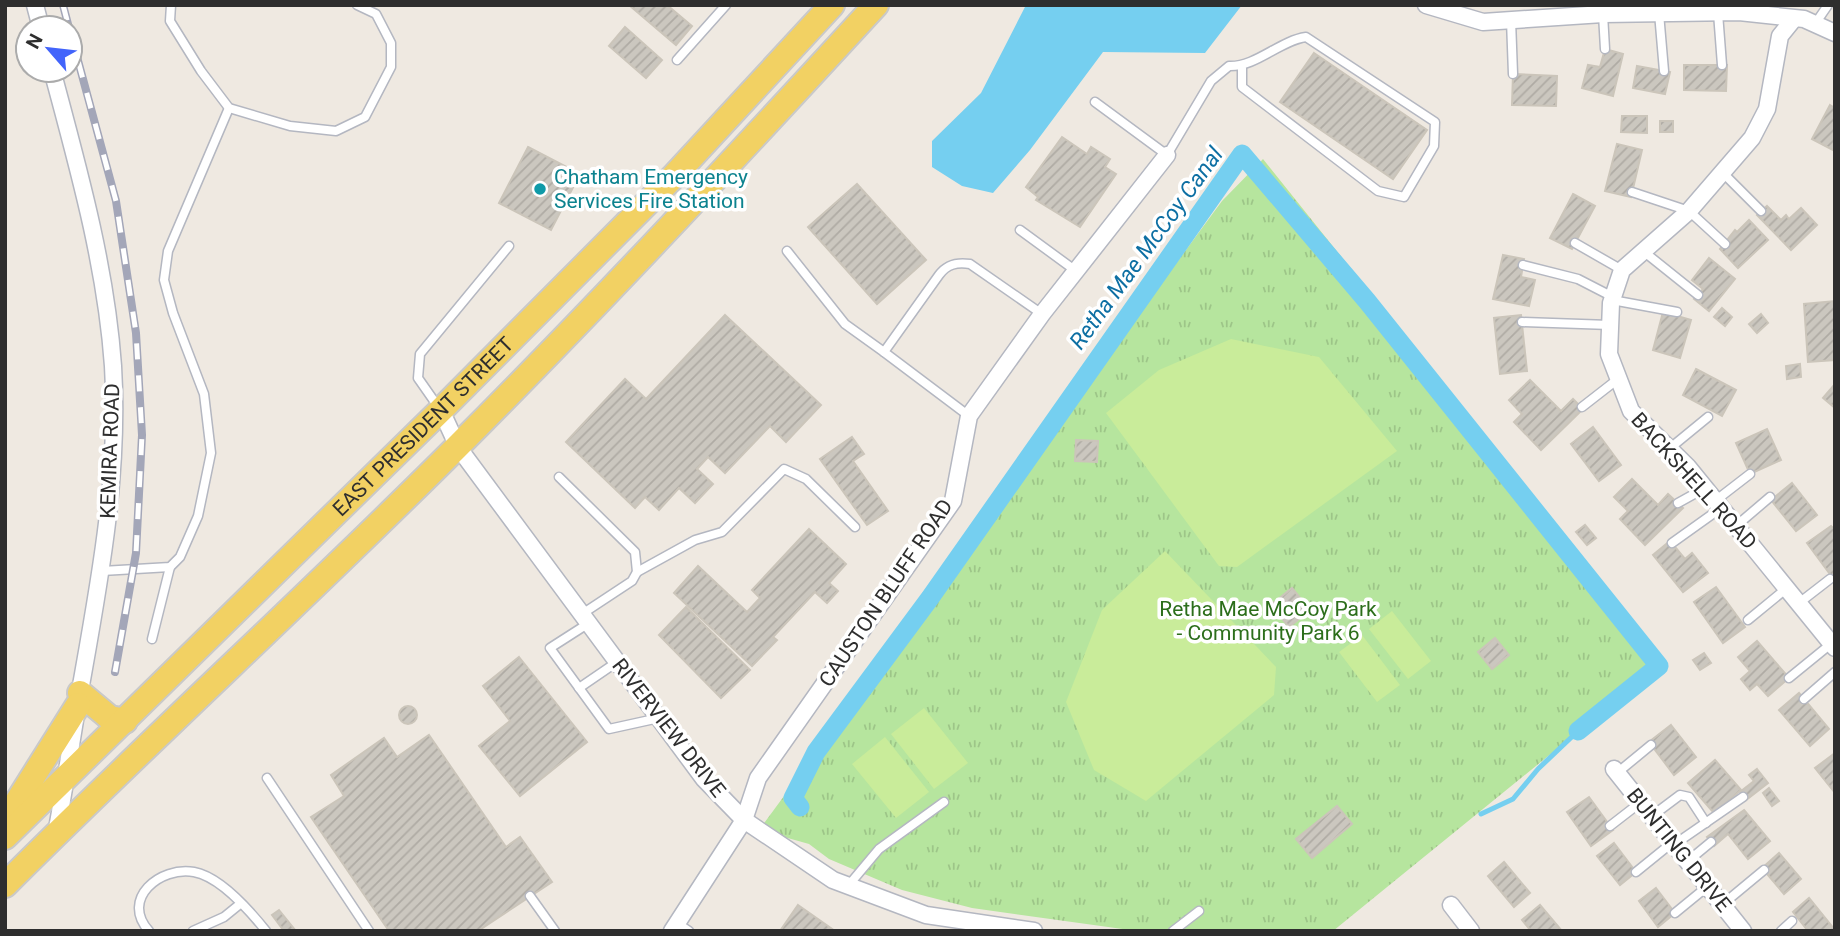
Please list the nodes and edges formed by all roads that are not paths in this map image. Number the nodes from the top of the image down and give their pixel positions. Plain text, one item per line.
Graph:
1 (172, 5) edge
2 (357, 5) edge
3 (726, 5) edge
4 (832, 5) edge
5 (876, 5) edge
6 (1426, 5) edge
7 (1828, 5) edge
8 (1691, 9) edge
9 (1772, 11) edge
10 (1659, 13) junction
11 (1718, 13) junction
12 (1603, 14) junction
13 (1511, 20) junction
14 (1793, 20) junction
15 (1815, 24) junction
16 (1835, 33) edge
17 (1605, 49) dead end
18 (677, 60) dead end
19 (1722, 65) dead end
20 (1242, 66) junction
21 (1664, 71) dead end
22 (1513, 74) dead end
23 (56, 84) edge
24 (1095, 102) dead end
25 (229, 108) junction
26 (1167, 155) junction
27 (1723, 173) junction
28 (1632, 192) dead end
29 (1689, 211) junction
30 (1761, 211) dead end
31 (1020, 230) dead end
32 (1575, 243) dead end
33 (1725, 244) dead end
34 (509, 246) dead end
35 (786, 251) dead end
36 (1643, 251) junction
37 (1523, 265) dead end
38 (1622, 270) junction
39 (1076, 271) junction
40 (1698, 295) dead end
41 (1613, 299) junction
42 (1678, 312) dead end
43 (1042, 313) junction
44 (1522, 322) dead end
45 (1610, 325) junction
46 (884, 352) junction
47 (1618, 379) junction
48 (1582, 407) dead end
49 (441, 410) junction
50 (969, 416) junction
51 (1708, 417) dead end
52 (458, 447) junction
53 (1669, 449) junction
54 (1750, 474) dead end
55 (559, 477) dead end
56 (1770, 497) dead end
57 (1714, 499) junction
58 (1678, 503) dead end
59 (1736, 526) junction
60 (855, 527) dead end
61 (1672, 544) dead end
62 (170, 566) junction
63 (102, 571) junction
64 (637, 572) junction
65 (1830, 579) dead end
66 (1787, 588) junction
67 (1799, 603) junction
68 (586, 618) junction
69 (1748, 620) dead end
70 (152, 639) dead end
71 (1833, 646) edge
72 (617, 662) junction
73 (1835, 672) edge
74 (1789, 678) dead end
75 (579, 688) junction
76 (79, 699) junction
77 (1804, 699) dead end
78 (659, 718) junction
79 (125, 720) junction
80 (1651, 745) dead end
81 (1615, 771) joint
82 (66, 778) junction
83 (267, 778) dead end
84 (1743, 797) dead end
85 (944, 802) dead end
86 (1641, 802) junction
87 (1653, 816) junction
88 (744, 820) junction
89 (5, 821) edge
90 (1706, 823) junction
91 (1610, 826) dead end
92 (57, 834) junction
93 (5, 837) edge
94 (1711, 842) dead end
95 (1674, 843) junction
96 (1688, 861) junction
97 (1764, 870) dead end
98 (1636, 872) dead end
99 (5, 885) edge
100 (848, 886) junction
101 (1708, 886) junction
102 (530, 897) dead end
103 (240, 904) junction
104 (1723, 904) junction
105 (1451, 905) dead end
106 (1199, 911) dead end
107 (1675, 913) dead end
108 (1792, 921) dead end
109 (680, 928) edge
110 (149, 931) edge
111 (193, 931) edge
112 (266, 931) edge
113 (369, 931) edge
114 (555, 931) edge
115 (1034, 931) edge
116 (1173, 931) edge
117 (1471, 931) edge
118 (1743, 931) edge
119 (1781, 931) edge

1 - 25 lane
2 - 25 lane
3 - 18 lane
4 - 49 main road, EAST PRESIDENT STREET
5 - 52 main road, EAST PRESIDENT STREET
6 - 13 street
7 - 15 lane
8 - 10 street
8 - 11 street
9 - 11 street
9 - 14 street
10 - 12 street
10 - 21 lane
11 - 19 lane
12 - 13 street
12 - 17 lane
13 - 22 lane
14 - 15 street
14 - 27 street, BACKSHELL ROAD
15 - 16 street
20 - 20 lane
20 - 26 lane
23 - 63 street, KEMIRA ROAD
24 - 26 lane
25 - 62 lane
26 - 39 street, CAUSTON BLUFF ROAD
27 - 29 street, BACKSHELL ROAD
27 - 30 lane
28 - 29 lane
29 - 33 lane
29 - 36 street, BACKSHELL ROAD
31 - 39 lane
32 - 38 lane
34 - 49 lane
35 - 46 lane
36 - 38 street, BACKSHELL ROAD
36 - 40 lane
37 - 41 lane
38 - 41 street, BACKSHELL ROAD
39 - 43 street, CAUSTON BLUFF ROAD
41 - 42 lane
41 - 45 street, BACKSHELL ROAD
43 - 46 lane
43 - 50 street, CAUSTON BLUFF ROAD
44 - 45 lane
45 - 47 street, BACKSHELL ROAD
46 - 50 lane
47 - 48 lane
47 - 53 street, BACKSHELL ROAD
49 - 52 street, RIVERVIEW DRIVE
49 - 79 main road, EAST PRESIDENT STREET
50 - 88 street, CAUSTON BLUFF ROAD
51 - 53 lane
52 - 68 street, RIVERVIEW DRIVE
52 - 92 main road, EAST PRESIDENT STREET
53 - 57 street, BACKSHELL ROAD
54 - 57 lane
55 - 64 lane
56 - 59 lane
57 - 58 lane
57 - 59 street, BACKSHELL ROAD
57 - 61 lane
59 - 66 street, BACKSHELL ROAD
60 - 64 lane
62 - 63 lane
62 - 70 lane
63 - 76 street, KEMIRA ROAD
64 - 68 lane
65 - 67 lane
66 - 67 street, BACKSHELL ROAD
66 - 69 lane
67 - 71 street, BACKSHELL ROAD
68 - 72 street, RIVERVIEW DRIVE
68 - 75 lane
71 - 74 lane
72 - 75 lane
72 - 78 street, RIVERVIEW DRIVE
73 - 77 lane
75 - 78 lane
76 - 79 main road
76 - 82 street, KEMIRA ROAD
76 - 89 main road
78 - 88 street, RIVERVIEW DRIVE
79 - 82 main road, EAST PRESIDENT STREET
80 - 81 lane
81 - 86 street, BUNTING DRIVE
82 - 92 street, KEMIRA ROAD
82 - 93 main road, EAST PRESIDENT STREET
83 - 113 lane
84 - 90 lane
85 - 100 lane
86 - 87 street, BUNTING DRIVE
86 - 91 lane
87 - 90 lane
87 - 95 street, BUNTING DRIVE
88 - 100 street, RIVERVIEW DRIVE
88 - 109 street, CAUSTON BLUFF ROAD
90 - 95 lane
92 - 99 main road, EAST PRESIDENT STREET
94 - 96 lane
95 - 96 street, BUNTING DRIVE
95 - 98 lane
96 - 101 street, BUNTING DRIVE
97 - 104 lane
100 - 115 street, RIVERVIEW DRIVE
101 - 104 street, BUNTING DRIVE
101 - 107 lane
102 - 114 lane
103 - 110 lane
103 - 111 lane
103 - 112 lane
104 - 118 street, BUNTING DRIVE
105 - 117 street
106 - 116 lane
108 - 119 lane

